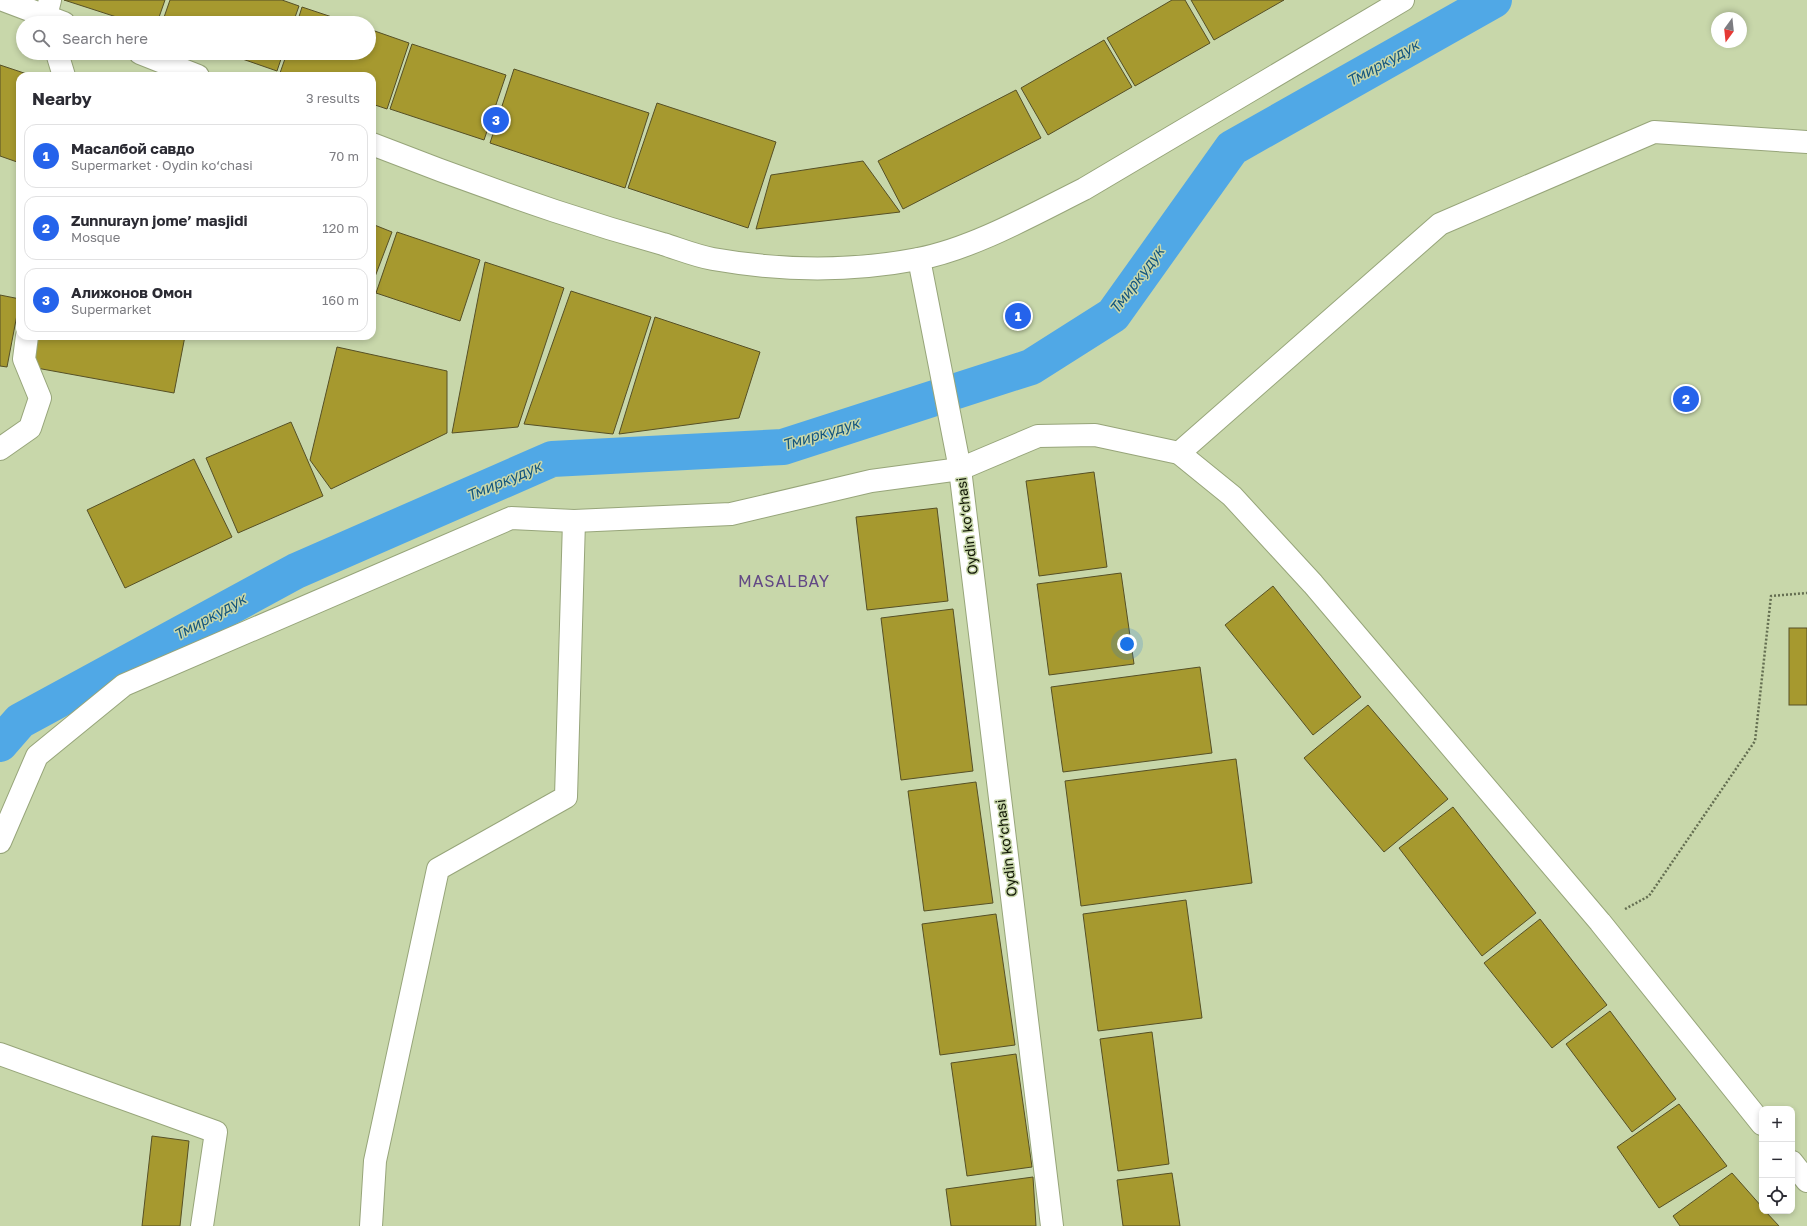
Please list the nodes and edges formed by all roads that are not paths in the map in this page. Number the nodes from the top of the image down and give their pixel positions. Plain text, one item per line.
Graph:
1 (3, 0) edge
2 (1402, 0) edge
3 (52, 15) edge
4 (59, 60) edge
5 (158, 60) edge
6 (63, 72) edge
7 (188, 72) edge
8 (1807, 142) edge
9 (376, 146) edge
10 (920, 259) junction
11 (26, 340) edge
12 (0, 449) edge
13 (1178, 453) junction
14 (960, 469) junction
15 (574, 521) junction
16 (0, 842) edge
17 (0, 1054) edge
18 (1759, 1120) edge
19 (1795, 1166) edge
20 (1807, 1181) edge
21 (202, 1226) edge
22 (371, 1226) edge
23 (1052, 1226) edge

1 - 3 street
2 - 10 street
4 - 6 street
5 - 7 street
8 - 13 street
9 - 10 street
10 - 14 street, Oydin ko‘chasi
11 - 12 street
13 - 14 street
13 - 18 street
14 - 15 street
14 - 23 street, Oydin ko‘chasi
15 - 16 street
15 - 22 street
17 - 21 street
19 - 20 street

